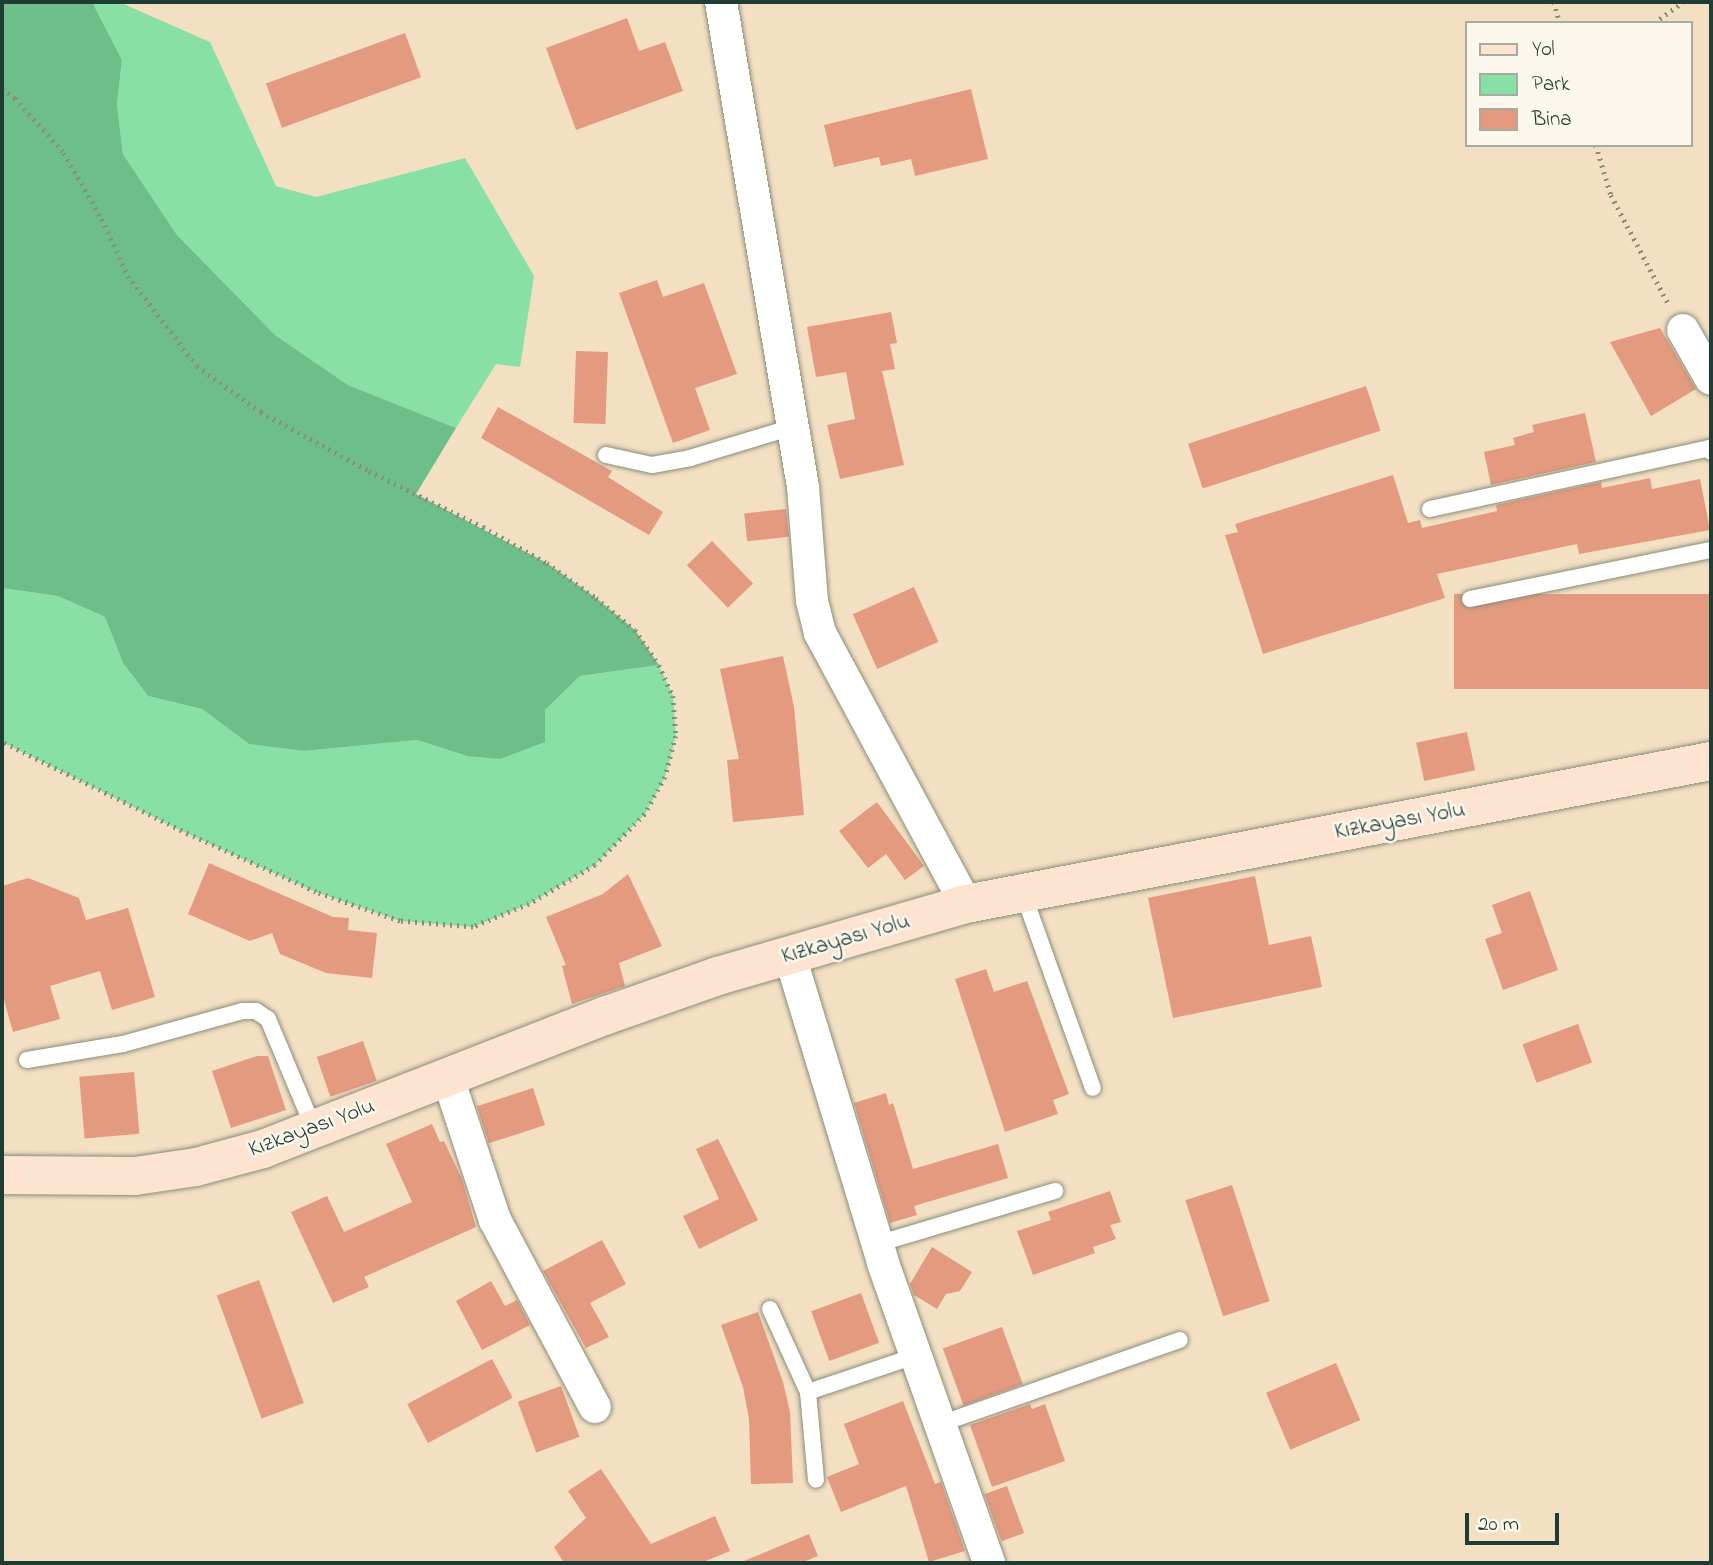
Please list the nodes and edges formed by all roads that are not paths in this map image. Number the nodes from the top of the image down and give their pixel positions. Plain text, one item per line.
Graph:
1 (721, 2) edge
2 (1682, 330) road end
3 (1711, 379) edge
4 (793, 427) junction
5 (1711, 448) edge
6 (606, 455) dead end
7 (1430, 509) dead end
8 (1711, 550) edge
9 (1470, 599) dead end
10 (1711, 761) edge
11 (1023, 892) junction
12 (966, 904) junction
13 (790, 956) junction
14 (27, 1060) dead end
15 (449, 1079) junction
16 (1093, 1088) dead end
17 (314, 1130) junction
18 (2, 1175) edge
19 (1055, 1191) dead end
20 (877, 1244) junction
21 (770, 1309) dead end
22 (1180, 1340) dead end
23 (915, 1356) junction
24 (808, 1392) junction
25 (595, 1407) dead end
26 (940, 1424) junction
27 (816, 1480) dead end
28 (989, 1563) edge

1 - 4 street
2 - 3 street
4 - 6 lane
4 - 12 street
5 - 7 lane
8 - 9 lane
10 - 11 street, Kızkayası Yolu
11 - 12 street, Kızkayası Yolu
11 - 16 lane
12 - 13 street, Kızkayası Yolu
13 - 15 street, Kızkayası Yolu
13 - 20 street
14 - 17 lane
15 - 17 street, Kızkayası Yolu
15 - 25 street
17 - 18 street, Kızkayası Yolu
19 - 20 lane
20 - 23 street
21 - 24 lane
22 - 26 lane
23 - 24 lane
23 - 26 street
24 - 27 lane
26 - 28 street

